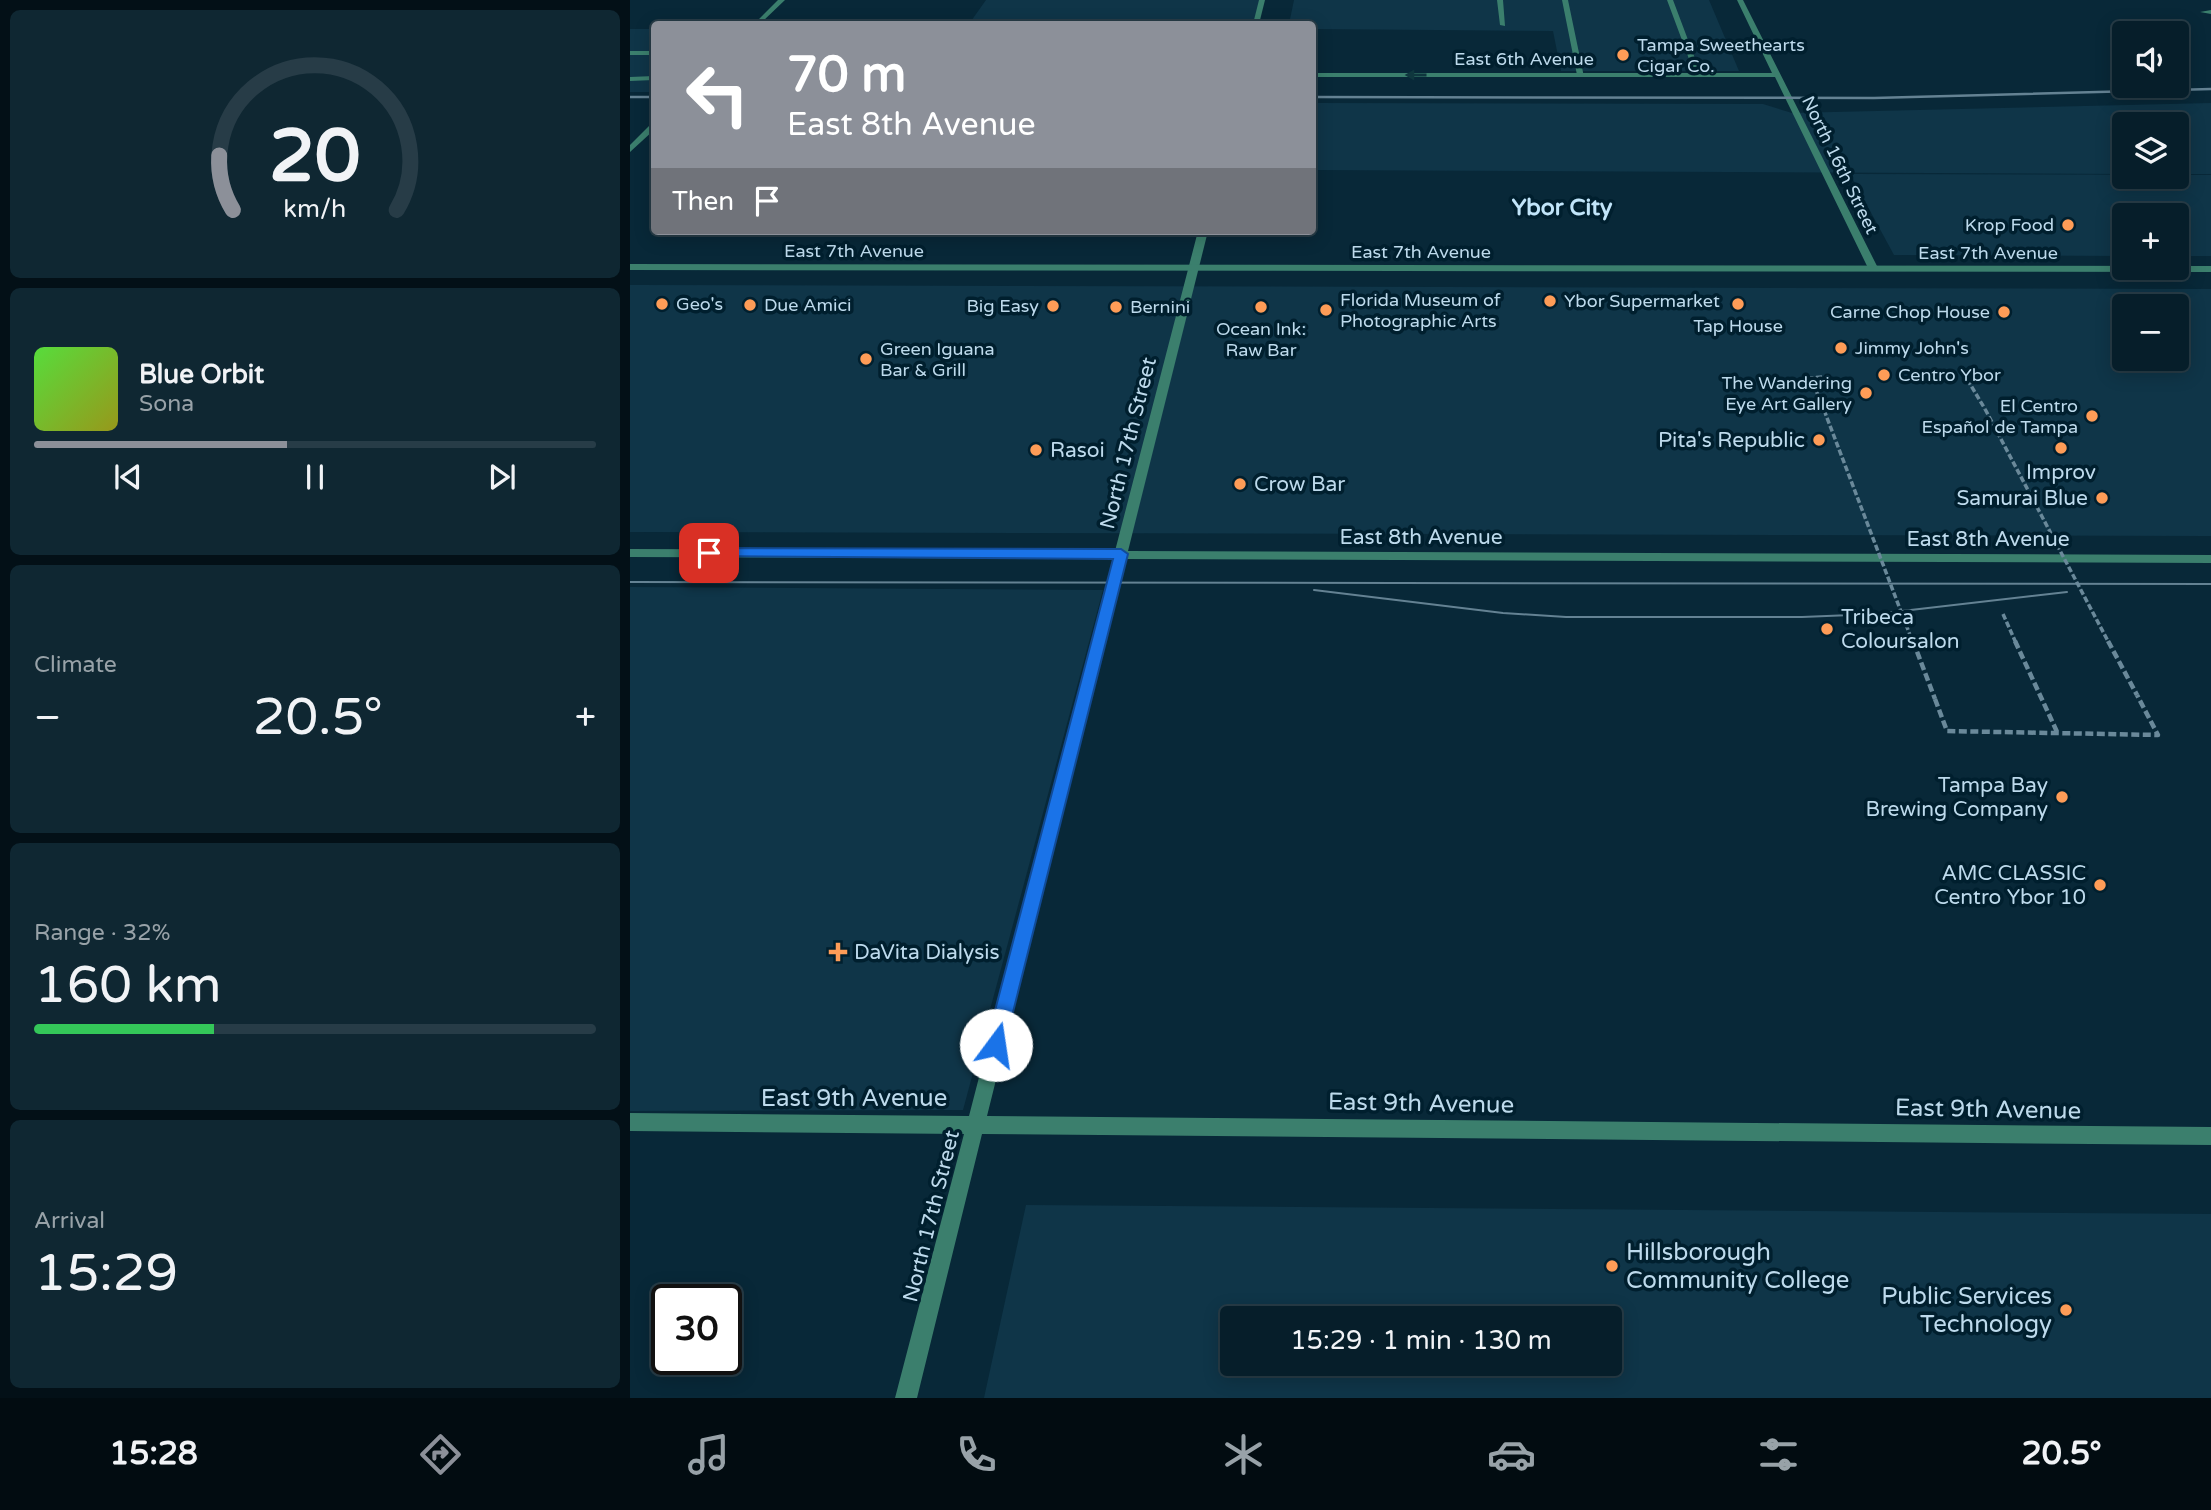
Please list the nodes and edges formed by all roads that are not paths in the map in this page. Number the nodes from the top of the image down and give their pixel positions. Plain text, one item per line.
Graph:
1 (782, 0) edge
2 (1262, 0) edge
3 (1500, 0) edge
4 (1565, 0) edge
5 (1670, 0) edge
6 (1740, 0) edge
7 (760, 21) edge
8 (1257, 21) edge
9 (1503, 25) dead end
10 (630, 53) edge
11 (651, 53) edge
12 (1316, 75) edge
13 (1581, 75) junction
14 (1699, 75) junction
15 (1778, 75) junction
16 (651, 78) edge
17 (630, 79) edge
18 (651, 129) edge
19 (630, 150) edge
20 (1202, 235) edge
21 (630, 267) edge
22 (1194, 267) junction
23 (1873, 268) junction
24 (2211, 269) edge
25 (630, 553) edge
26 (1121, 554) junction
27 (2211, 559) edge
28 (630, 1122) edge
29 (976, 1123) junction
30 (2211, 1136) edge
31 (906, 1398) edge

1 - 7 street
2 - 8 street
3 - 9 street
4 - 13 street
5 - 14 street
6 - 15 street, North 16th Street
10 - 11 street
13 -> 12 street, East 6th Avenue
13 - 14 street, East 6th Avenue
14 - 15 street, East 6th Avenue
15 - 23 street, North 16th Street
16 - 17 street
18 - 19 street
20 - 22 street, North 17th Street
21 - 22 street, East 7th Avenue
22 - 23 street, East 7th Avenue
22 - 26 street, North 17th Street
23 - 24 street, East 7th Avenue
25 - 26 street, East 8th Avenue
26 - 27 street, East 8th Avenue
26 - 29 street, North 17th Street
28 - 29 street, East 9th Avenue
29 - 30 street, East 9th Avenue
29 - 31 street, North 17th Street

